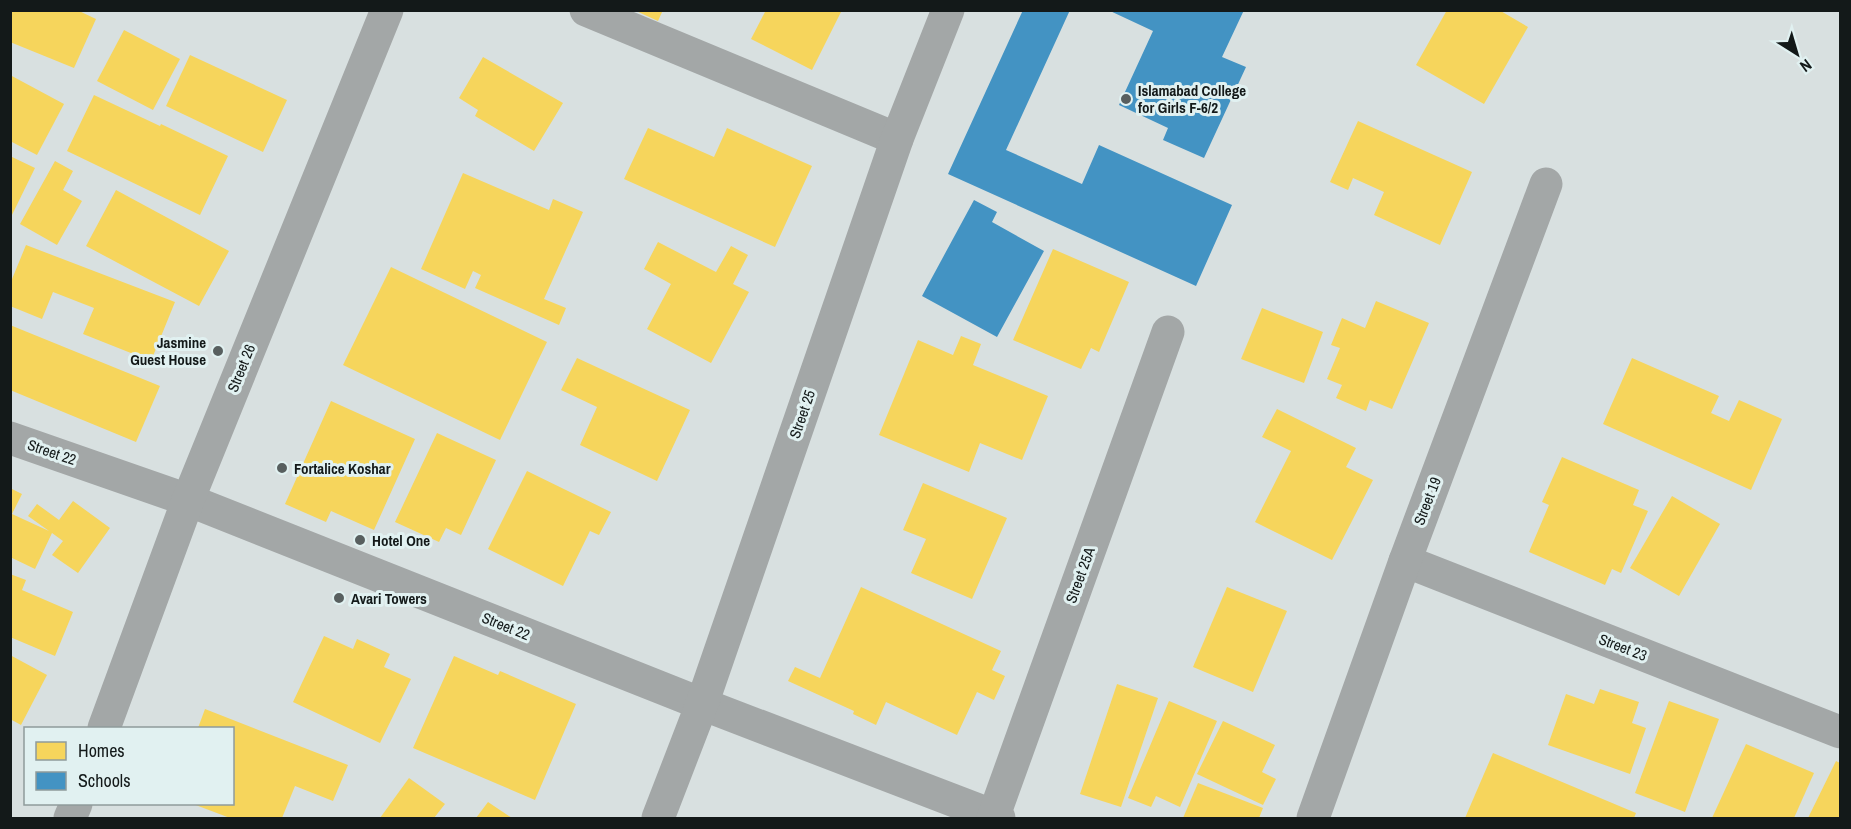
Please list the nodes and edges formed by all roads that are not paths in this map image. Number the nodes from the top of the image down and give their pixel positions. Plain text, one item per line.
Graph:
1 (387, 10) edge
2 (586, 10) edge
3 (948, 10) edge
4 (897, 139) junction
5 (1546, 184) dead end
6 (1168, 332) dead end
7 (10, 438) edge
8 (188, 500) junction
9 (1405, 561) junction
10 (702, 704) junction
11 (105, 727) edge
12 (1840, 732) edge
13 (76, 805) edge
14 (995, 818) edge
15 (70, 819) edge
16 (658, 819) edge
17 (1313, 819) edge

1 - 8 street, Street 26
2 - 4 street
3 - 4 street, Street 25
4 - 10 street, Street 25
5 - 9 street, Street 19
6 - 14 street, Street 25A
7 - 8 street, Street 22
8 - 10 street, Street 22
8 - 11 street, Street 26
9 - 12 street, Street 23
9 - 17 street, Street 19
10 - 14 street, Street 22
10 - 16 street, Street 25
13 - 15 street

